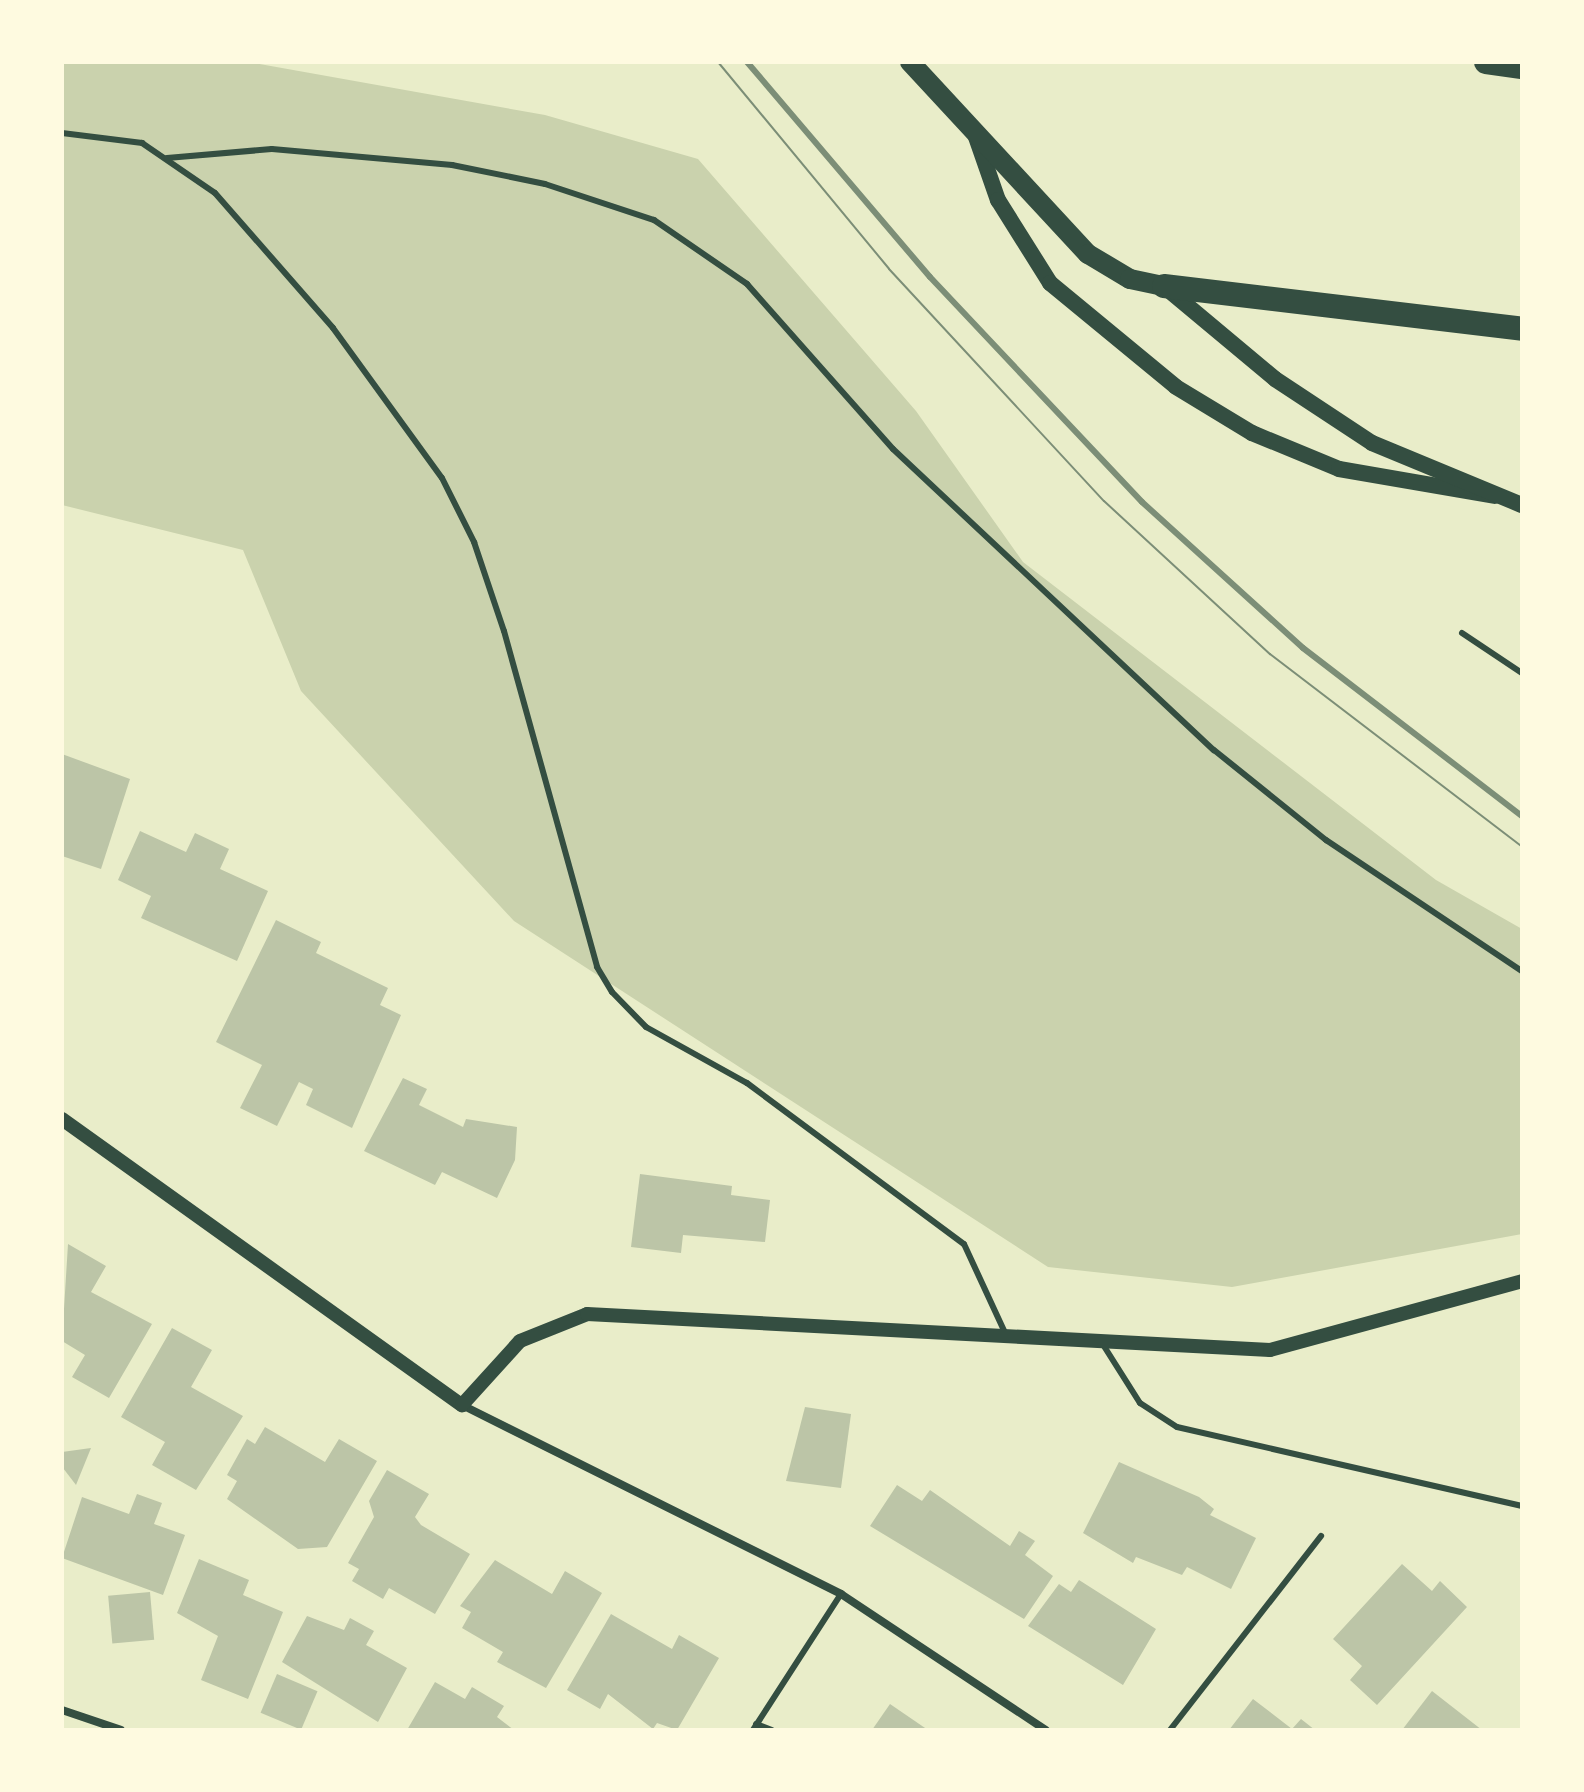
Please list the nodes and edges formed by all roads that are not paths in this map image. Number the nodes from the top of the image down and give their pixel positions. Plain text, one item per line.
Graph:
1 (910, 62) edge
2 (1486, 62) edge
3 (1522, 67) edge
4 (62, 133) edge
5 (976, 137) junction
6 (167, 158) junction
7 (1164, 286) junction
8 (1522, 329) edge
9 (1495, 496) junction
10 (1522, 505) edge
11 (1462, 633) dead end
12 (1522, 673) edge
13 (1522, 971) edge
14 (62, 1119) edge
15 (1522, 1281) edge
16 (1007, 1338) junction
17 (1102, 1343) junction
18 (462, 1405) junction
19 (1522, 1506) edge
20 (1321, 1536) dead end
21 (841, 1594) junction
22 (62, 1710) edge
23 (754, 1727) edge
24 (121, 1730) edge
25 (772, 1730) edge
26 (1046, 1730) edge
27 (1170, 1730) edge

1 - 5 main road
2 - 3 highway
4 - 6 lane
5 - 7 main road
5 - 9 main road
6 - 13 lane
6 - 16 lane
7 - 8 highway
7 - 9 main road
9 - 10 main road
11 - 12 lane
14 - 18 street
15 - 17 street
16 - 17 street
16 - 18 street
17 - 19 lane
18 - 21 street
20 - 27 lane
21 - 23 lane
21 - 26 street
22 - 24 street
23 - 25 lane

